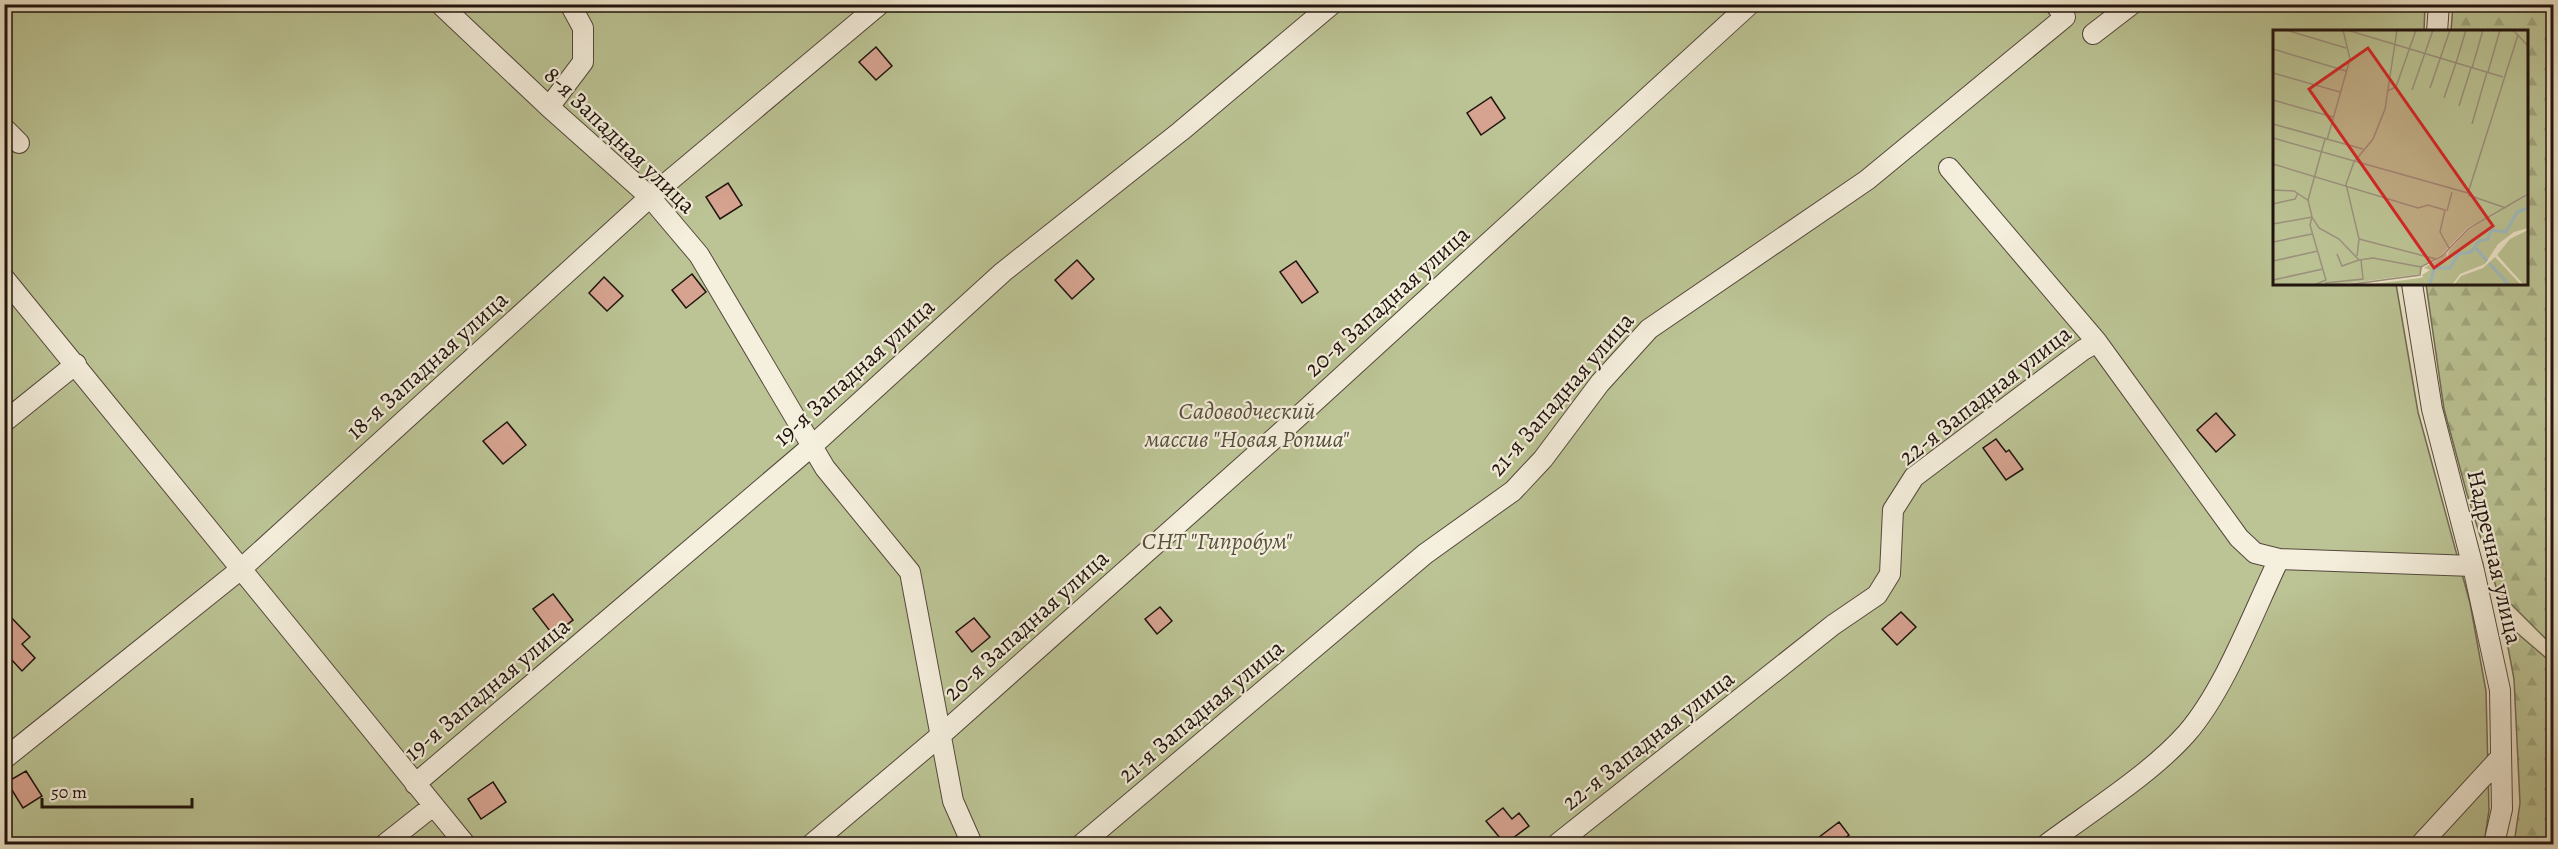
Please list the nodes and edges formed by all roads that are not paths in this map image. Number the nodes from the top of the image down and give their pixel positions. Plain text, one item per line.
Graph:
1 (440, 4) edge
2 (570, 4) edge
3 (880, 4) edge
4 (1332, 4) edge
5 (1750, 4) edge
6 (2132, 4) edge
7 (2439, 4) edge
8 (2060, 11) edge
9 (2437, 30) edge
10 (2093, 34) dead end
11 (549, 107) junction
12 (4, 128) edge
13 (19, 142) dead end
14 (1949, 168) dead end
15 (650, 197) junction
16 (4, 278) edge
17 (2412, 285) edge
18 (2097, 342) junction
19 (76, 364) junction
20 (4, 422) edge
21 (812, 446) junction
22 (2279, 559) junction
23 (2473, 566) junction
24 (241, 568) junction
25 (941, 735) junction
26 (2501, 757) junction
27 (4, 759) edge
28 (416, 784) junction
29 (433, 806) junction
30 (385, 844) edge
31 (465, 844) edge
32 (812, 844) edge
33 (972, 844) edge
34 (1082, 844) edge
35 (1557, 844) edge
36 (2047, 844) edge
37 (2421, 844) edge
38 (2494, 844) edge

1 - 11 street, 8-я Западная улица
2 - 11 street
3 - 15 street, 18-я Западная улица
4 - 21 street, 19-я Западная улица
5 - 25 street, 20-я Западная улица
6 - 10 street
7 - 9 street
8 - 34 street, 21-я Западная улица
11 - 15 street, 8-я Западная улица
12 - 13 street
14 - 18 street
15 - 21 street, 8-я Западная улица
15 - 24 street, 18-я Западная улица
16 - 19 street
17 - 23 street, Надречная улица
18 - 22 street, 22-я Западная улица
18 - 35 street, 22-я Западная улица
19 - 20 street
19 - 24 street
21 - 25 street, 8-я Западная улица
21 - 28 street, 19-я Западная улица
22 - 23 street, 22-я Западная улица
22 - 36 street
23 - 26 street, Надречная улица
24 - 27 street, 18-я Западная улица
24 - 28 street
25 - 32 street, 20-я Западная улица
25 - 33 street, 8-я Западная улица
26 - 37 street
26 - 38 street, Надречная улица
28 - 29 street
29 - 30 street
29 - 31 street

